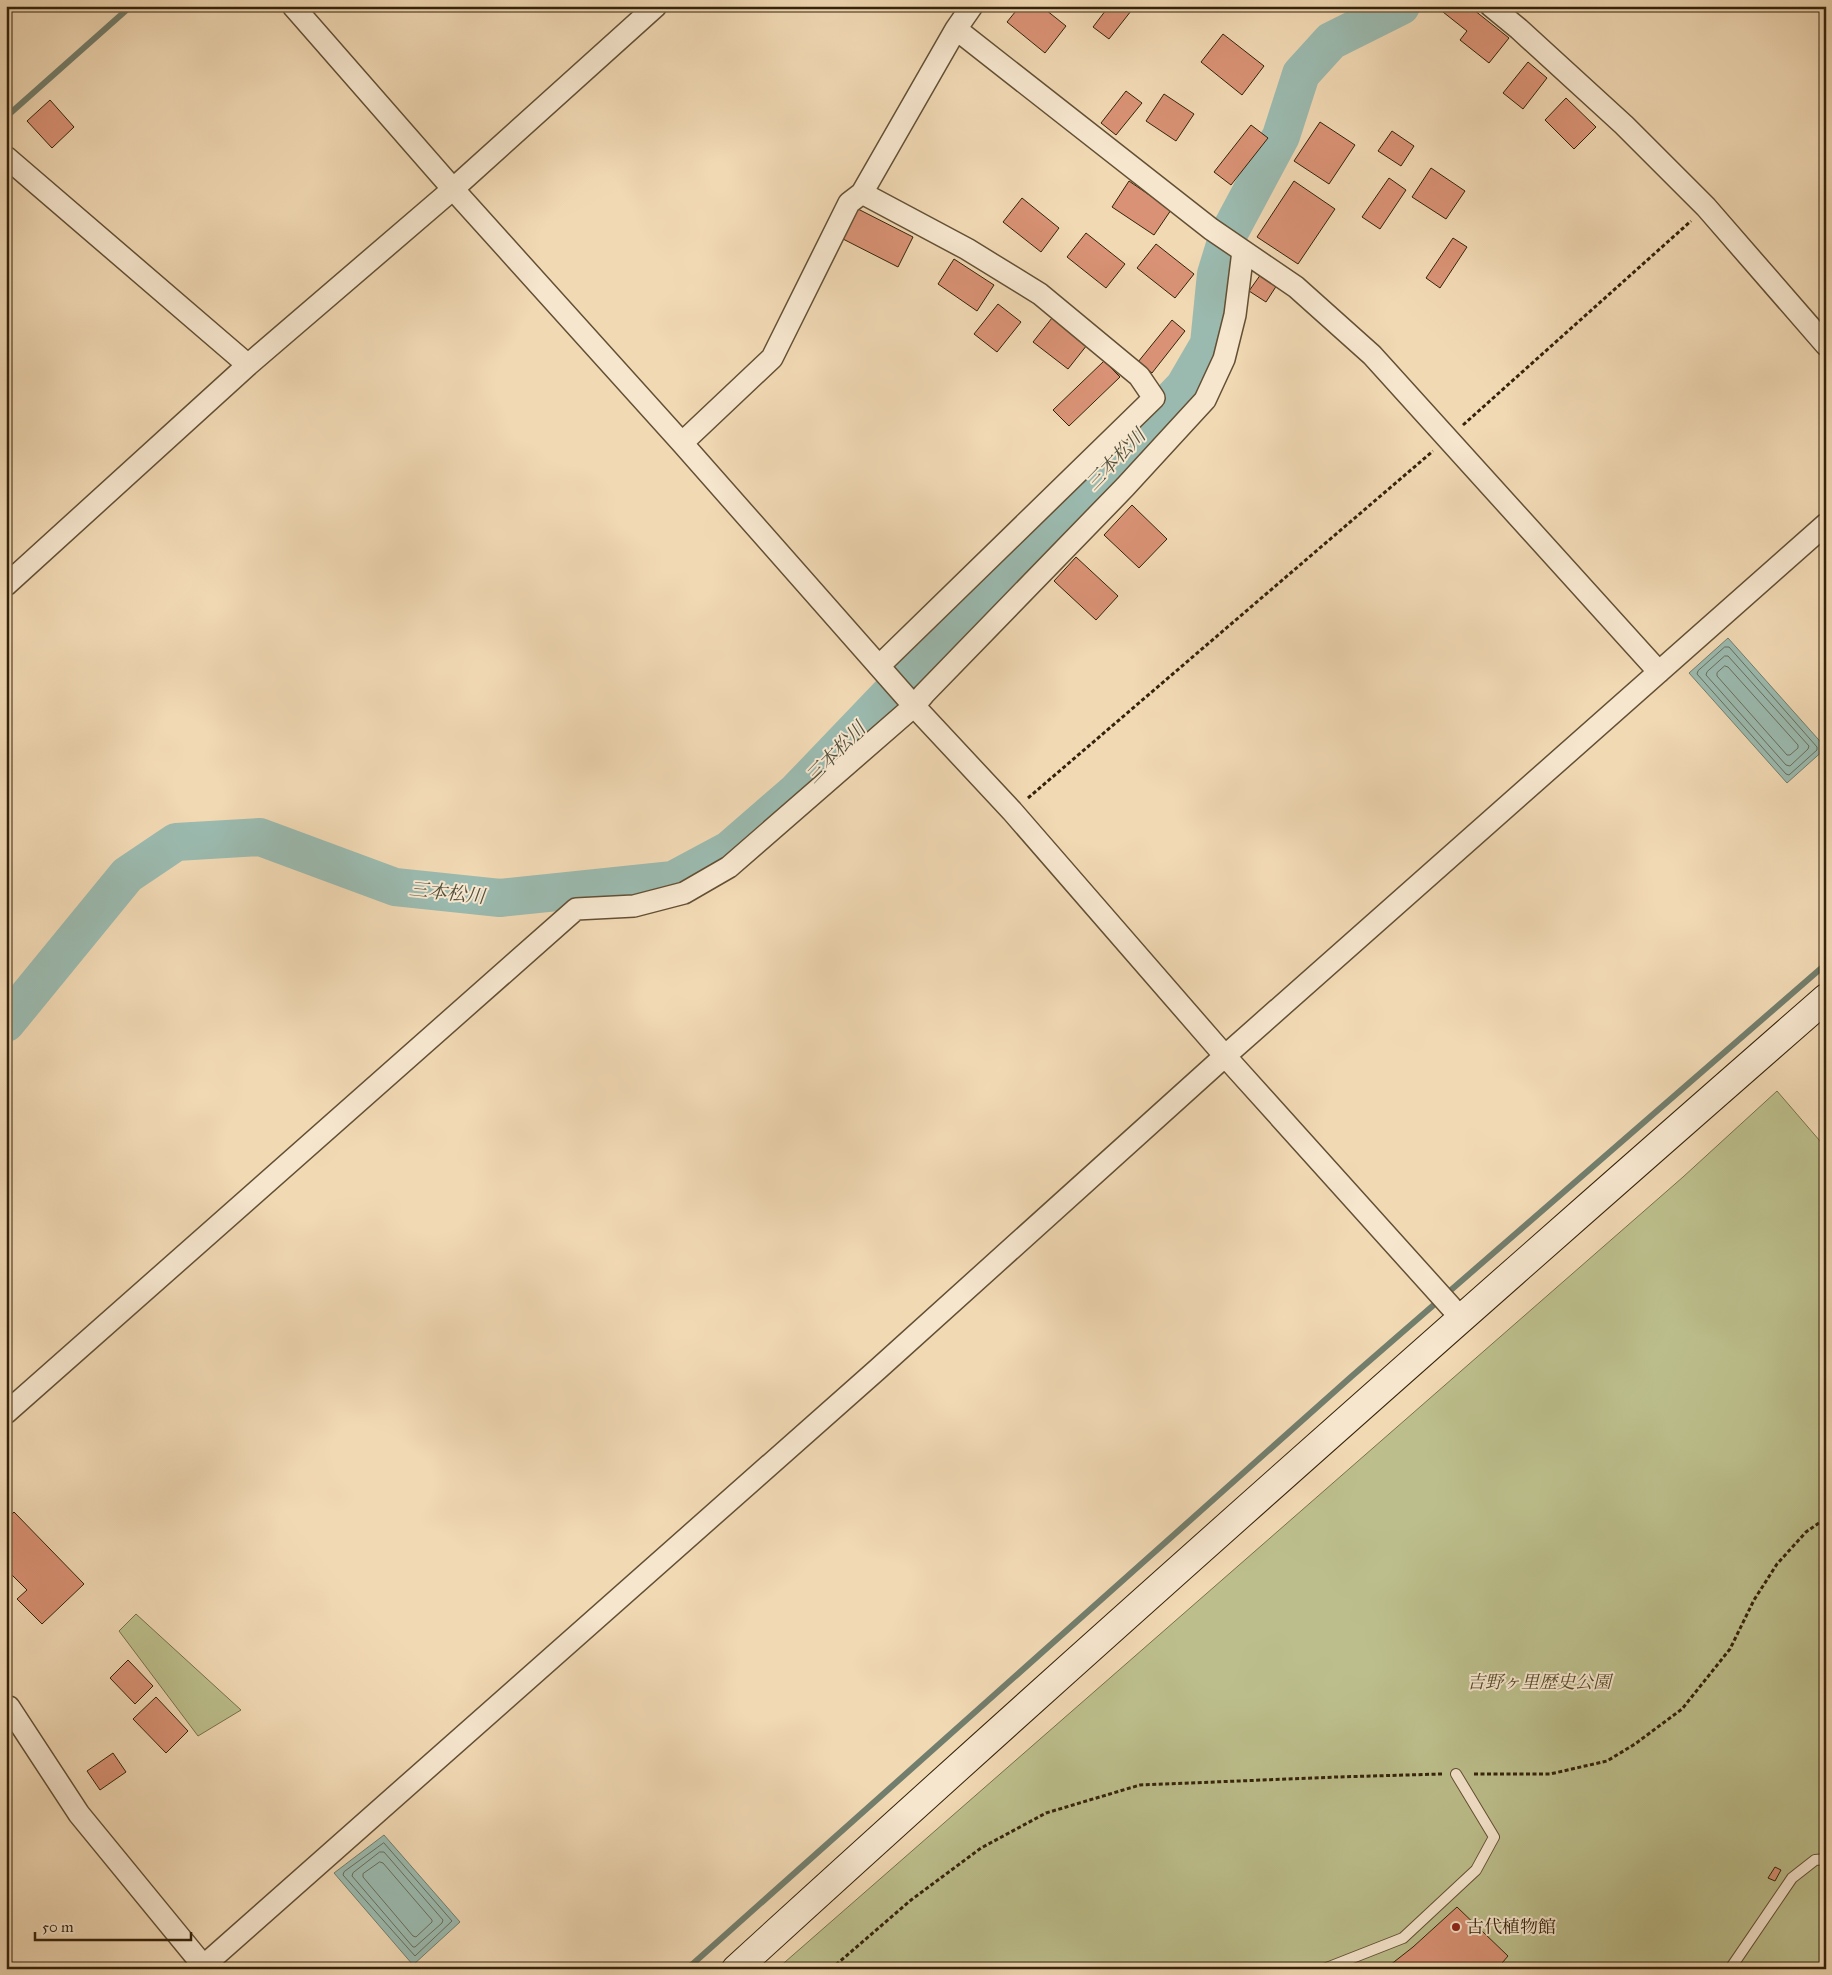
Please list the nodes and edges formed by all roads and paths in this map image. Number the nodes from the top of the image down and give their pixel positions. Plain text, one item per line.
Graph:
1 (293, 6) edge
2 (656, 6) edge
3 (972, 6) edge
4 (1491, 6) edge
5 (956, 29) junction
6 (6, 157) edge
7 (453, 189) junction
8 (862, 193) junction
9 (1706, 207) junction
10 (1243, 251) junction
11 (1826, 345) edge
12 (248, 365) junction
13 (1448, 438) junction
14 (682, 443) junction
15 (1826, 524) edge
16 (6, 585) edge
17 (879, 666) junction
18 (1659, 672) junction
19 (914, 706) junction
20 (1012, 811) junction
21 (1826, 998) edge
22 (1225, 1056) junction
23 (1461, 1318) junction
24 (6, 1412) edge
25 (1826, 1518) edge
26 (7, 1703) edge
27 (1456, 1774) junction
28 (1826, 1859) edge
29 (203, 1968) edge
30 (736, 1969) edge
31 (831, 1969) edge
32 (1324, 1969) edge
33 (1730, 1969) edge

1 - 7 street
2 - 7 street
3 - 5 street
4 - 9 street
5 - 8 street
5 - 10 street
6 - 12 street
7 - 12 street
7 - 14 street
8 - 14 street
8 - 17 street
9 - 11 street
9 - 13 path
10 - 13 street
10 - 19 street
12 - 16 street
13 - 18 street
13 - 20 path
14 - 17 street
15 - 18 street
17 - 19 street
18 - 22 street
19 - 20 street
19 - 24 street
20 - 22 street
21 - 23 street
22 - 23 street
22 - 29 street
23 - 30 street
25 - 27 path
26 - 29 street
27 - 31 path
27 - 32 lane
28 - 33 lane

